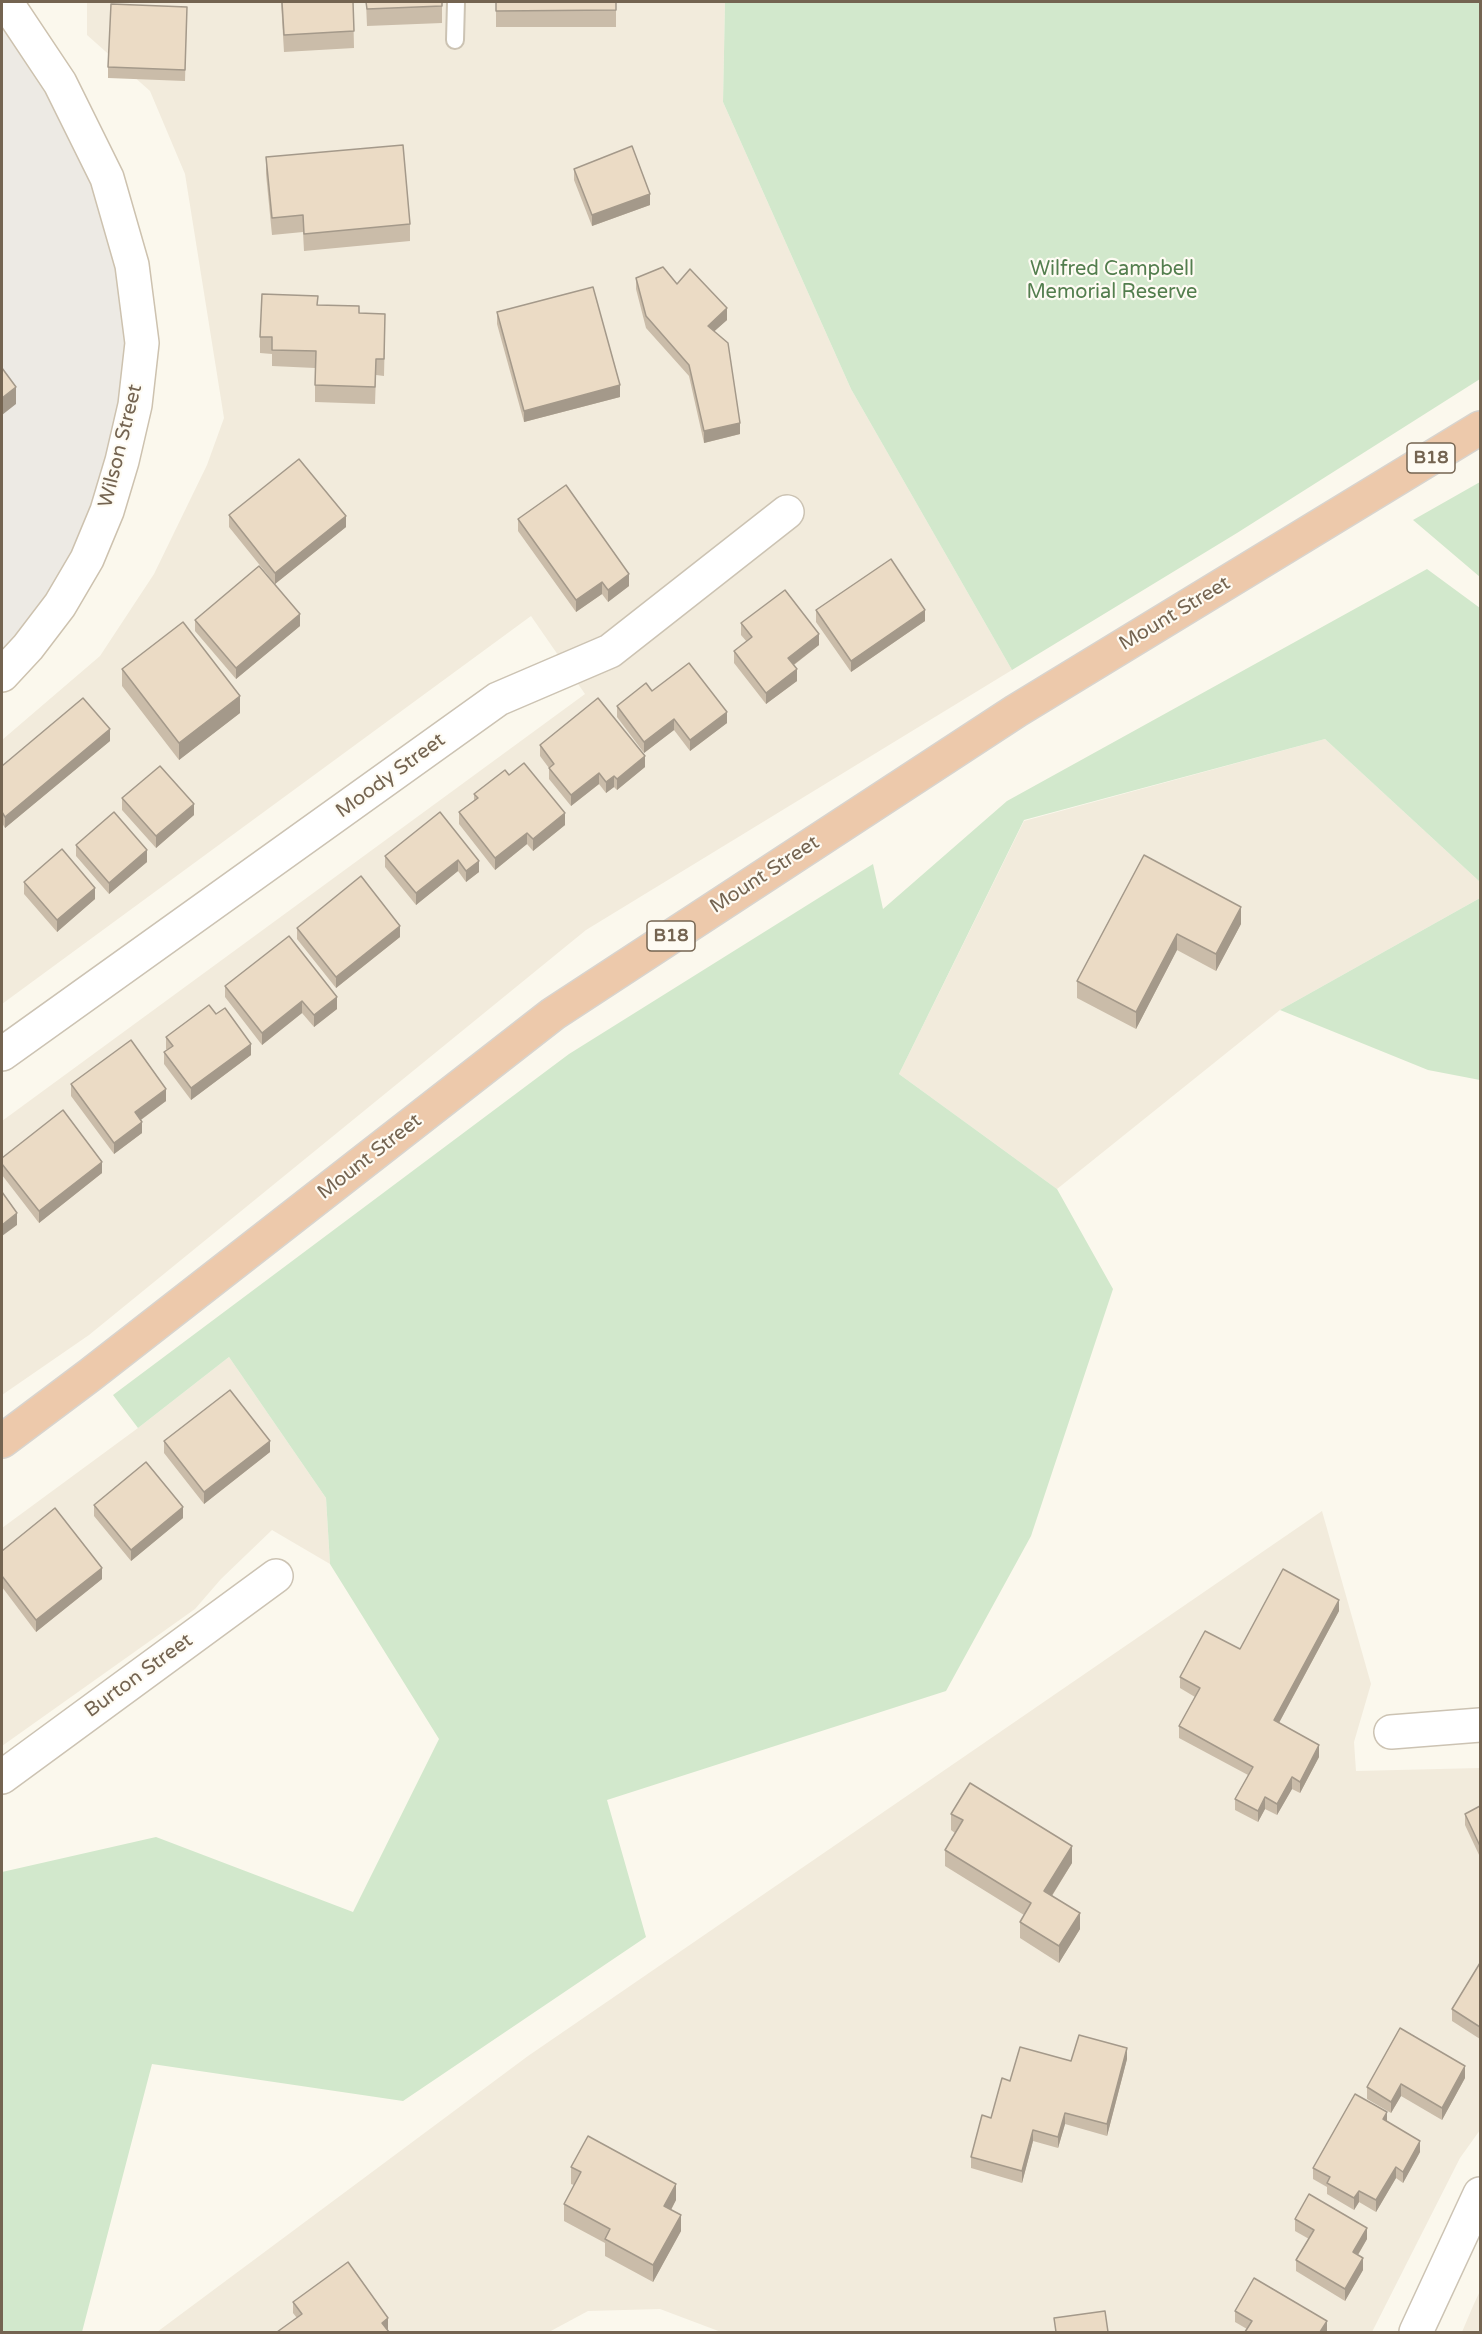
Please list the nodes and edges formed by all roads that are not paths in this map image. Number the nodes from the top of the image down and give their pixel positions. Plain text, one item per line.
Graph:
1 (456, 2) edge
2 (12, 4) edge
3 (455, 40) dead end
4 (1480, 428) edge
5 (787, 512) dead end
6 (2, 675) edge
7 (2, 1054) edge
8 (2, 1441) edge
9 (276, 1576) dead end
10 (1480, 1725) edge
11 (1391, 1732) dead end
12 (2, 1777) edge
13 (1480, 2194) edge
14 (1416, 2332) edge

1 - 3 lane
2 - 6 street, Wilson Street
4 - 8 highway, Mount Street / B18
5 - 7 street, Moody Street
9 - 12 street, Burton Street
10 - 11 street
13 - 14 street

